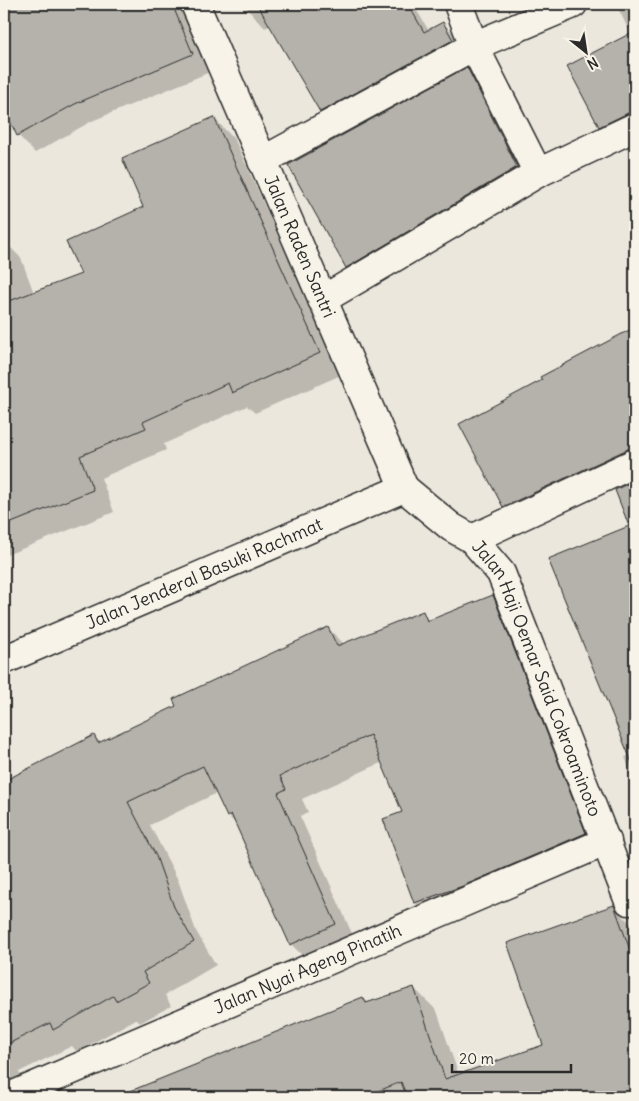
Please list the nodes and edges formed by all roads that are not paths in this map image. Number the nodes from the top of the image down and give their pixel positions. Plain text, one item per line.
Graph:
1 (195, 4) edge
2 (458, 4) edge
3 (573, 4) edge
4 (474, 46) junction
5 (635, 127) edge
6 (262, 161) junction
7 (538, 173) junction
8 (322, 300) junction
9 (635, 463) edge
10 (404, 488) junction
11 (472, 539) junction
12 (4, 660) edge
13 (607, 841) junction
14 (633, 906) edge
15 (9, 1097) edge

1 - 6 street, Jalan Raden Santri
2 - 4 street
3 - 4 street
4 - 6 street
4 - 7 street
5 - 7 street
6 - 8 street, Jalan Raden Santri
7 - 8 street
8 - 10 street, Jalan Raden Santri
9 - 11 street
10 - 11 street, Jalan Haji Oemar Said Cokroaminoto
10 - 12 street, Jalan Jenderal Basuki Rachmat
11 - 13 street, Jalan Haji Oemar Said Cokroaminoto
13 - 14 street, Jalan Haji Oemar Said Cokroaminoto
13 - 15 street, Jalan Nyai Ageng Pinatih

